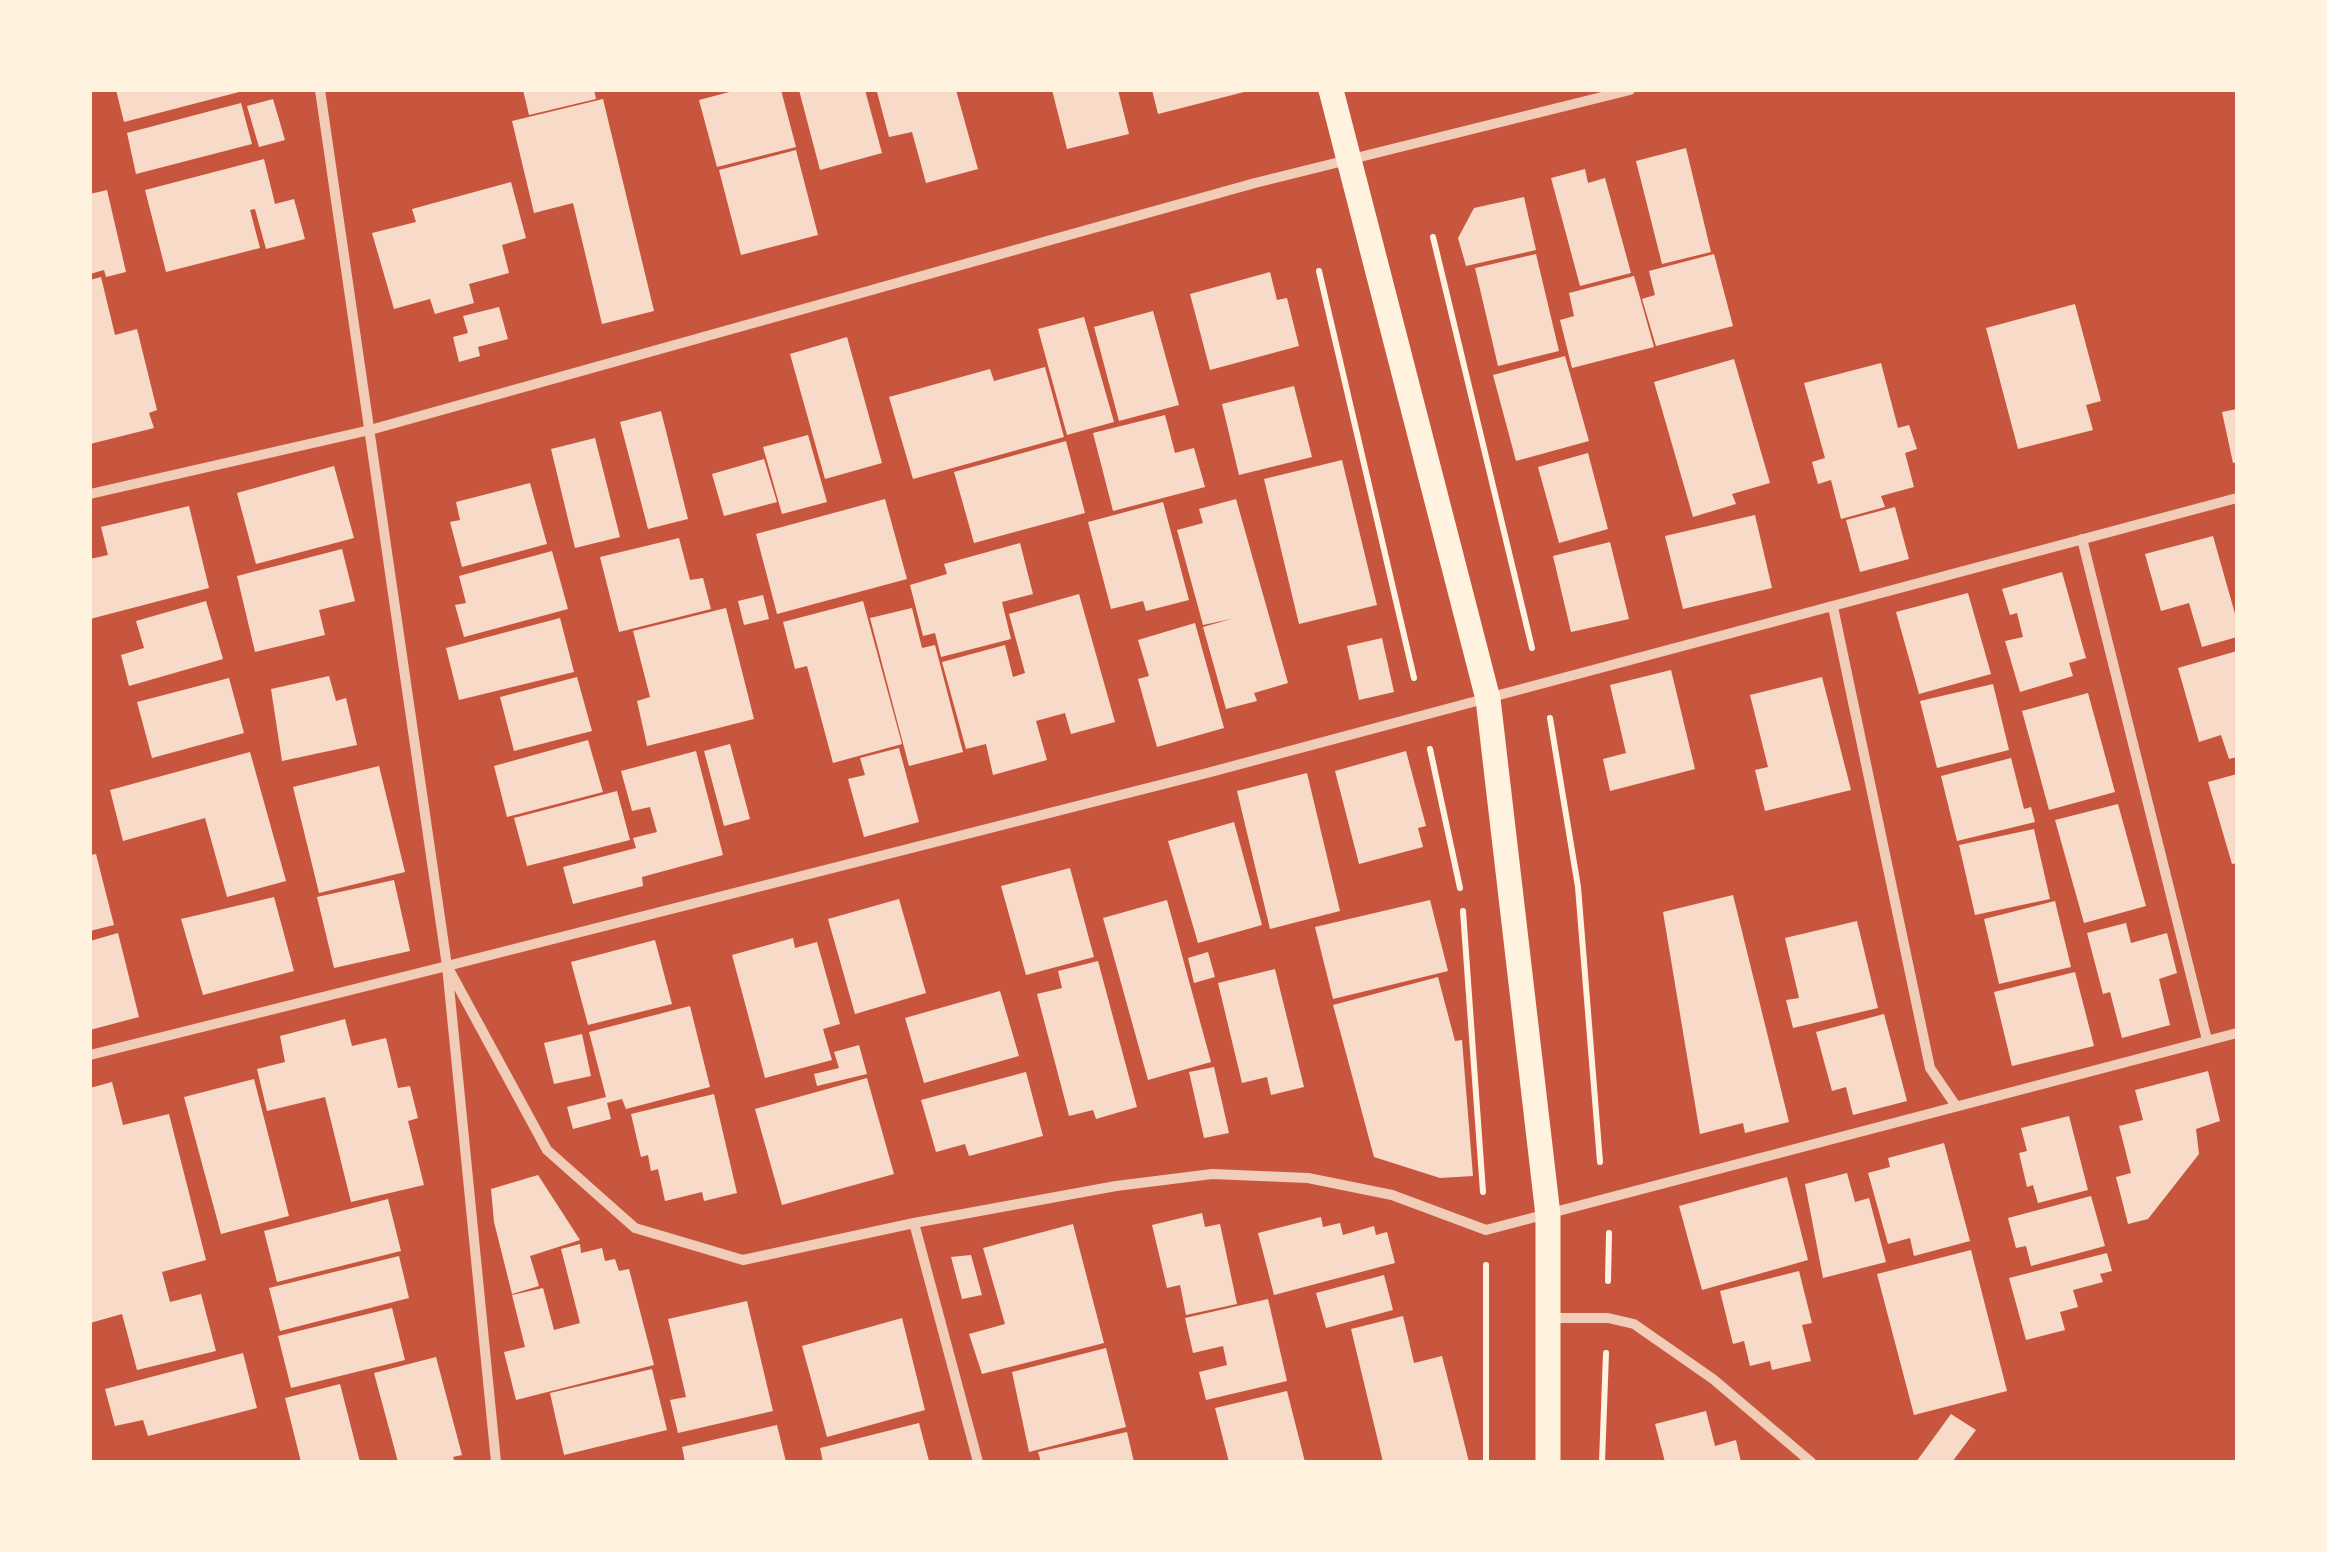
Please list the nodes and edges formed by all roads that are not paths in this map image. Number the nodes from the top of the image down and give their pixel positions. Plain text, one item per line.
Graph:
1 (320, 90) edge
2 (1331, 90) edge
3 (1630, 90) edge
4 (1348, 160) junction
5 (370, 430) junction
6 (90, 494) edge
7 (2237, 498) edge
8 (2082, 539) junction
9 (1833, 607) junction
10 (1488, 698) junction
11 (447, 966) junction
12 (2237, 1033) edge
13 (2207, 1040) junction
14 (90, 1055) edge
15 (1956, 1106) junction
16 (1548, 1215) junction
17 (914, 1223) junction
18 (1550, 1318) junction
19 (496, 1462) edge
20 (978, 1462) edge
21 (1548, 1462) edge
22 (1811, 1462) edge

1 - 5 street
2 - 4 main road
3 - 4 street
4 - 5 street
4 - 10 main road
5 - 6 street
5 - 11 street
7 - 8 street
8 - 9 street
8 - 13 street
9 - 10 street
9 - 15 street
10 - 11 street
10 - 16 main road
11 - 14 street
11 - 17 street
11 - 19 street
12 - 13 street
13 - 15 street
15 - 16 street
16 - 17 street
16 - 18 main road
17 - 20 street
18 - 21 main road
18 - 22 street

